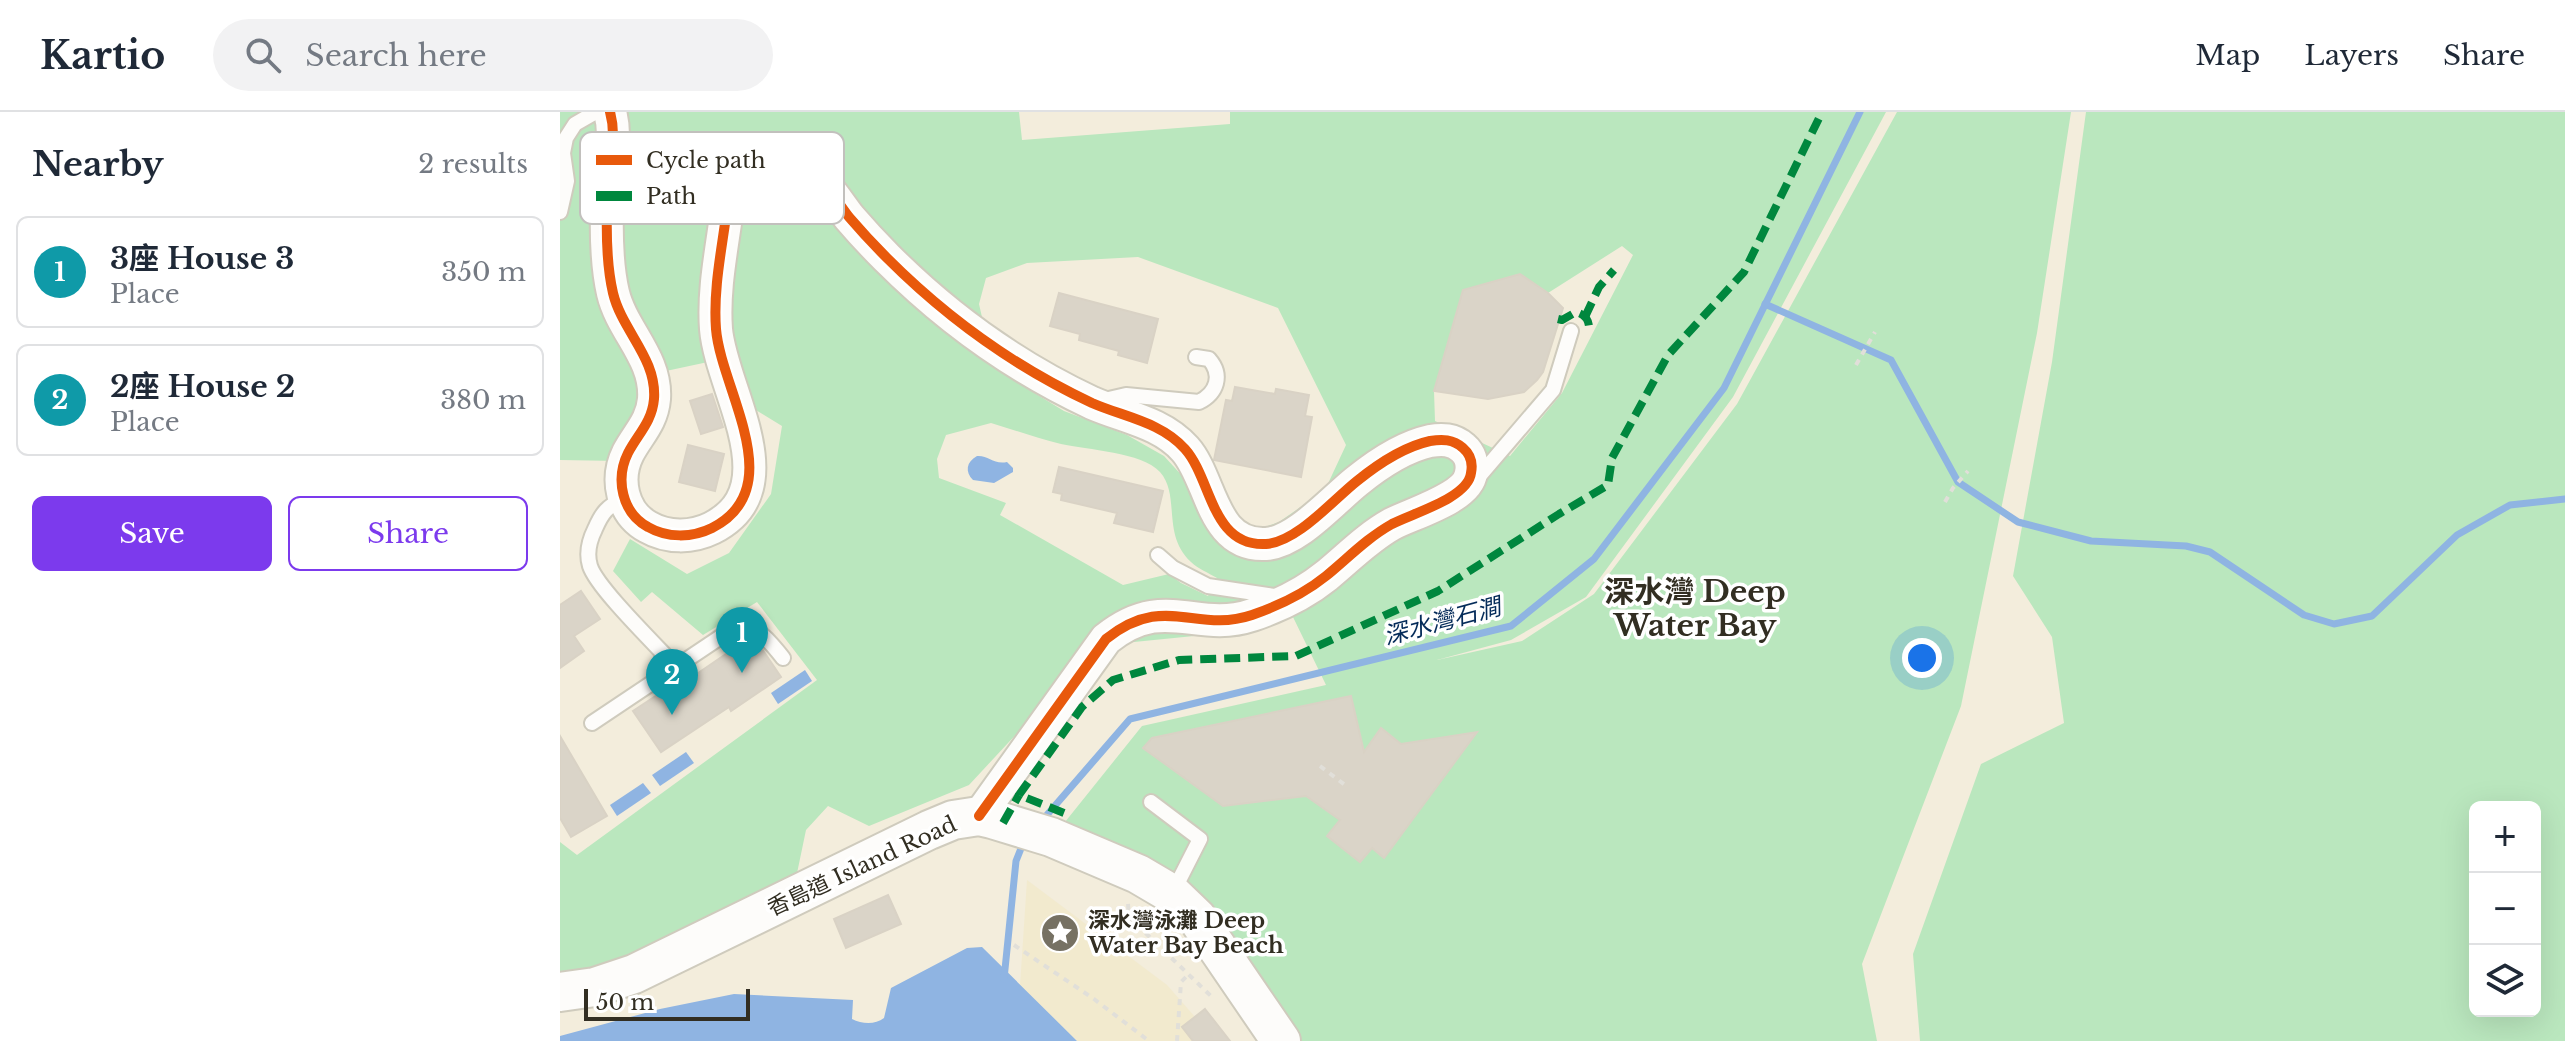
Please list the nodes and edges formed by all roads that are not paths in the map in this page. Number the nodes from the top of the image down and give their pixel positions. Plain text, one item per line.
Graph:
1 (596, 112) edge
2 (610, 112) edge
3 (613, 132) edge
4 (844, 209) edge
5 (560, 212) edge
6 (608, 224) edge
7 (725, 224) edge
8 (1571, 331) dead end
9 (1196, 357) dead end
10 (1094, 404) junction
11 (1468, 482) junction
12 (624, 499) junction
13 (1158, 555) dead end
14 (1289, 599) junction
15 (783, 658) dead end
16 (676, 667) junction
17 (592, 723) dead end
18 (1151, 802) dead end
19 (979, 816) junction
20 (1172, 894) junction
21 (560, 992) edge
22 (1281, 1041) edge

1 - 5 lane
2 - 3 street
4 - 10 street
6 - 12 street
7 - 12 street
8 - 11 lane
9 - 10 lane
10 - 11 street
11 - 14 street
12 - 16 lane
13 - 14 lane
14 - 19 street
15 - 16 lane
16 - 17 lane
18 - 20 lane
19 - 20 main road, 香島道 Island Road
19 - 21 main road, 香島道 Island Road
20 - 22 main road, 香島道 Island Road

